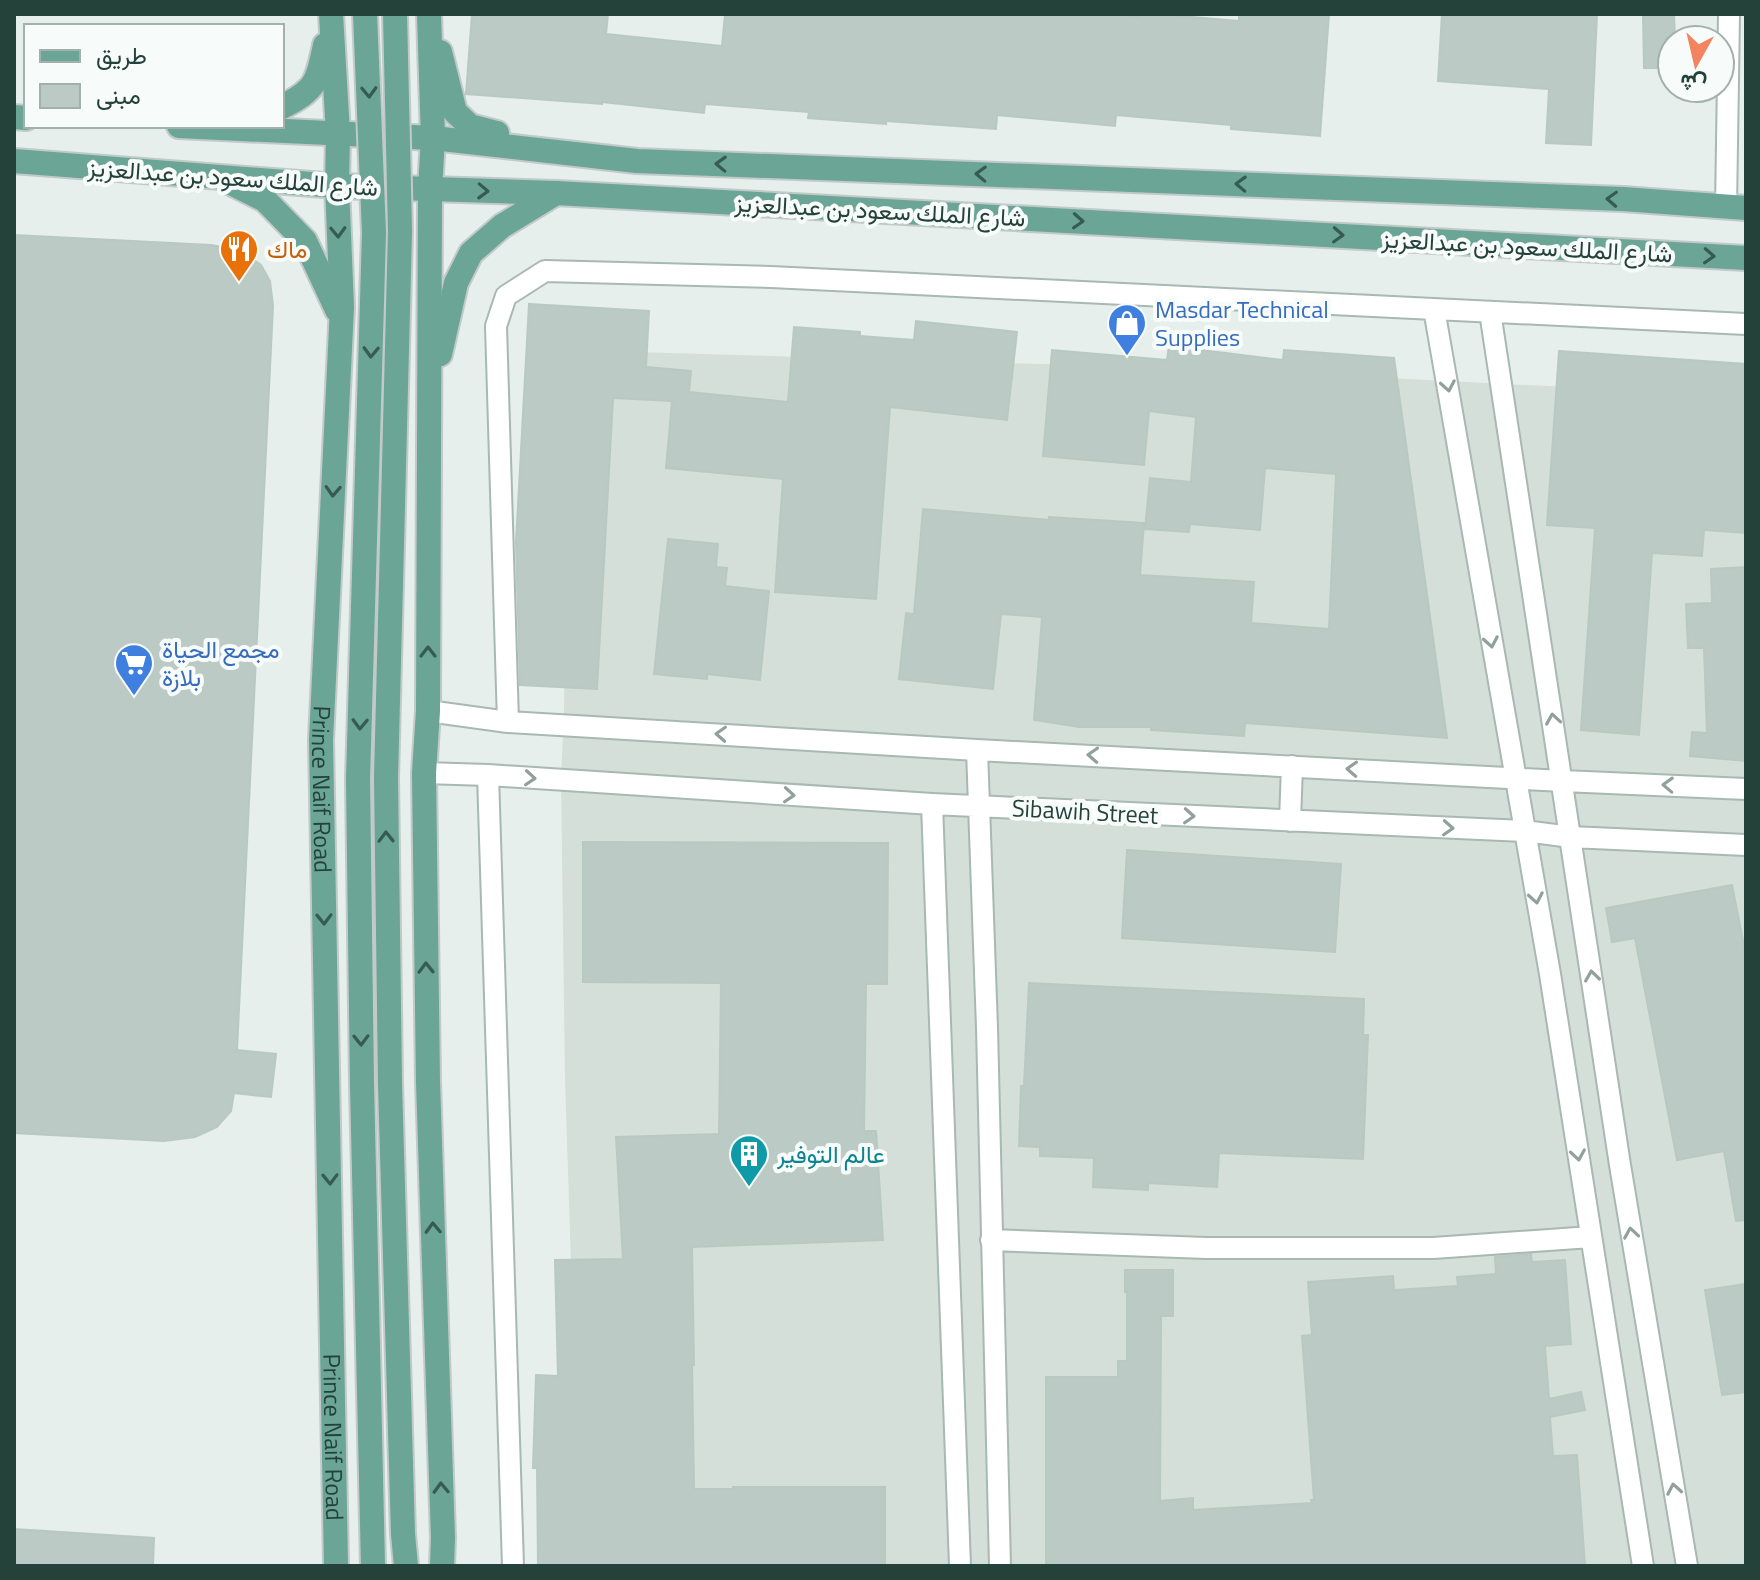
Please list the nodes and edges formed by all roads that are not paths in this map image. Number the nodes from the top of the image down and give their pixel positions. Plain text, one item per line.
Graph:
1 (365, 14) edge
2 (395, 14) edge
3 (430, 14) edge
4 (1729, 14) edge
5 (331, 17) edge
6 (284, 106) edge
7 (229, 128) edge
8 (338, 134) junction
9 (433, 138) junction
10 (14, 161) edge
11 (637, 161) junction
12 (218, 177) junction
13 (337, 186) junction
14 (430, 189) junction
15 (556, 193) junction
16 (1736, 208) edge
17 (1746, 258) edge
18 (1434, 309) junction
19 (1490, 312) junction
20 (341, 318) junction
21 (1746, 324) edge
22 (429, 400) junction
23 (428, 711) junction
24 (508, 722) junction
25 (977, 750) junction
26 (1292, 766) junction
27 (424, 773) junction
28 (488, 775) junction
29 (1515, 778) junction
30 (1563, 781) junction
31 (1746, 789) edge
32 (932, 804) junction
33 (978, 805) junction
34 (1290, 821) junction
35 (1524, 831) junction
36 (1571, 837) junction
37 (1746, 845) edge
38 (1591, 1237) junction
39 (991, 1240) junction
40 (336, 1566) edge
41 (373, 1566) edge
42 (406, 1566) edge
43 (442, 1566) edge
44 (513, 1566) edge
45 (960, 1566) edge
46 (1000, 1566) edge
47 (1643, 1566) edge
48 (1687, 1566) edge

1 -> 41 main road, bridge
42 -> 2 main road, bridge
3 - 9 main road
3 - 11 main road
4 - 16 street
5 - 6 main road
5 - 8 main road, Prince Naif Road
7 - 8 main road, شارع الملك سعود بن عبدالعزيز
8 - 9 main road, شارع الملك سعود بن عبدالعزيز
8 - 13 main road, Prince Naif Road
9 - 11 main road, شارع الملك سعود بن عبدالعزيز
9 - 14 main road
10 - 12 main road, شارع الملك سعود بن عبدالعزيز
16 -> 11 main road, شارع الملك سعود بن عبدالعزيز
12 - 13 main road, شارع الملك سعود بن عبدالعزيز
12 - 20 main road
13 - 14 main road, شارع الملك سعود بن عبدالعزيز
13 -> 20 main road, Prince Naif Road
14 -> 15 main road, شارع الملك سعود بن عبدالعزيز
14 - 22 main road
15 -> 17 main road, شارع الملك سعود بن عبدالعزيز
15 - 22 main road
18 - 19 street
18 - 24 street
18 -> 29 street
19 - 21 street
30 -> 19 street
20 -> 40 main road, Prince Naif Road
23 -> 22 main road
23 - 24 street
23 - 27 main road
25 -> 24 street
26 -> 25 street
25 - 33 street
29 -> 26 street
26 - 34 street
27 - 28 street, Sibawih Street
43 -> 27 main road
28 -> 32 street, Sibawih Street
28 - 44 street
29 - 30 street
29 - 35 street
31 -> 30 street
30 - 36 street
32 - 33 street, Sibawih Street
32 - 45 street
33 -> 34 street, Sibawih Street
33 - 39 street
34 -> 35 street, Sibawih Street
35 - 36 street, Sibawih Street
35 -> 38 street
36 - 37 street, Sibawih Street
48 -> 36 street
38 - 39 street
38 - 47 street
39 - 46 street

